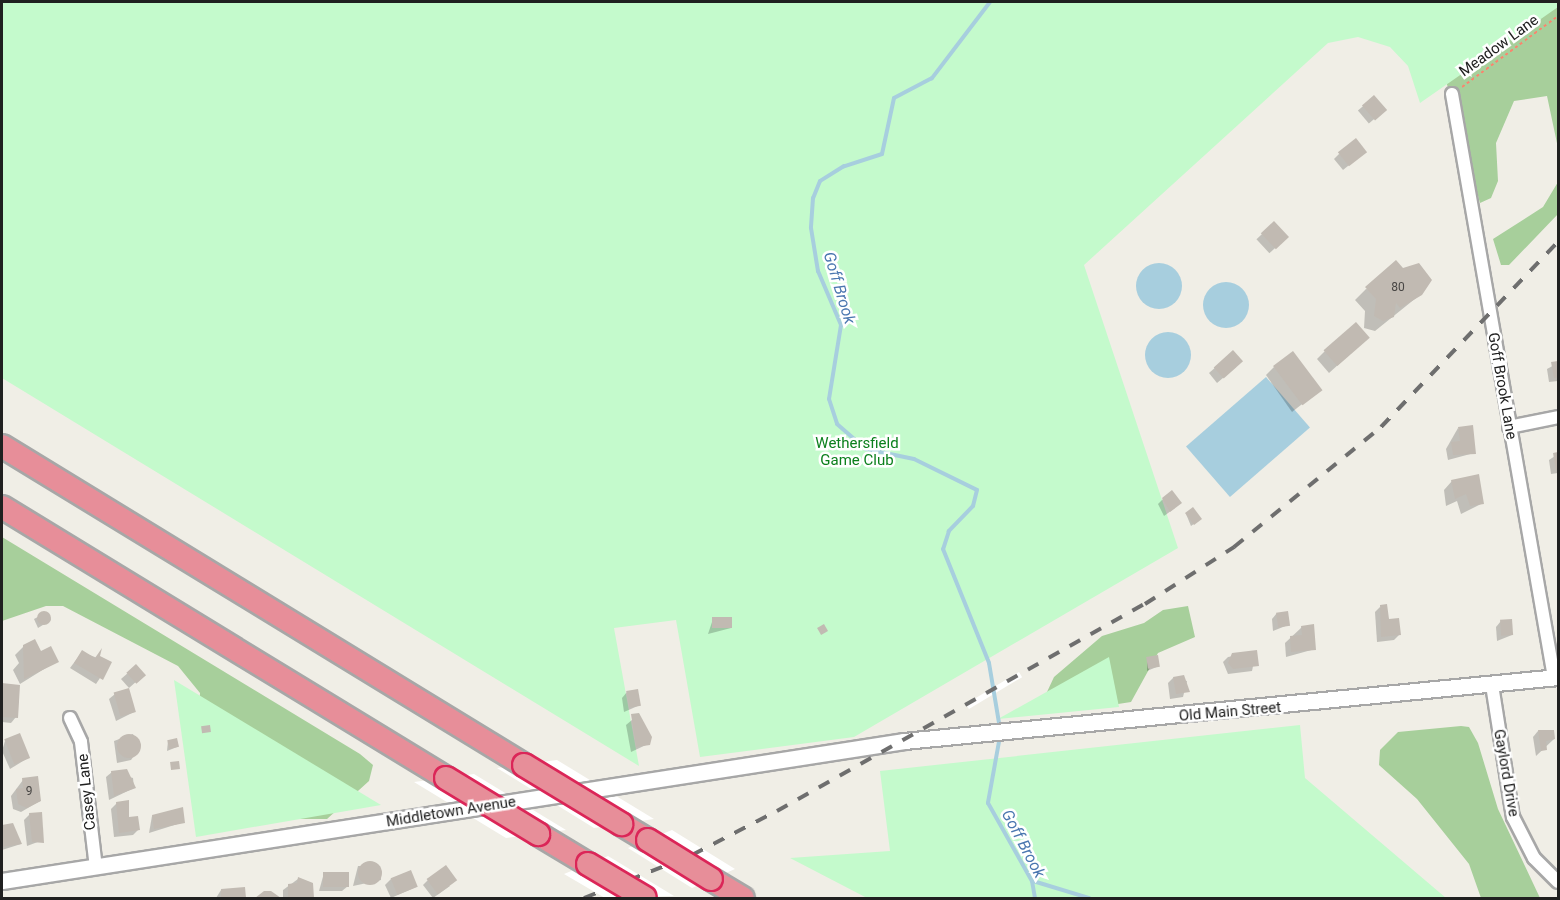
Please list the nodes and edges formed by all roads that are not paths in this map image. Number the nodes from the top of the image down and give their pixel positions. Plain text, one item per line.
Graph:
1 (1452, 94) road end
2 (1558, 417) edge
3 (1509, 427) junction
4 (2, 447) edge
5 (2, 507) edge
6 (1556, 677) edge
7 (1492, 685) junction
8 (70, 718) dead end
9 (901, 742) joint
10 (96, 868) junction
11 (2, 881) edge
12 (1558, 882) edge
13 (645, 898) edge
14 (743, 898) edge

1 - 3 street, Goff Brook Lane
2 - 3 street
3 - 6 street, Goff Brook Lane
4 - 14 highway, bridge
5 - 13 highway, bridge
6 - 7 street, Old Main Street
7 - 9 street, Old Main Street
7 - 12 street, Gaylord Drive
8 - 10 street, Casey Lane
9 - 10 street, Middletown Avenue
10 - 11 street, Middletown Avenue

